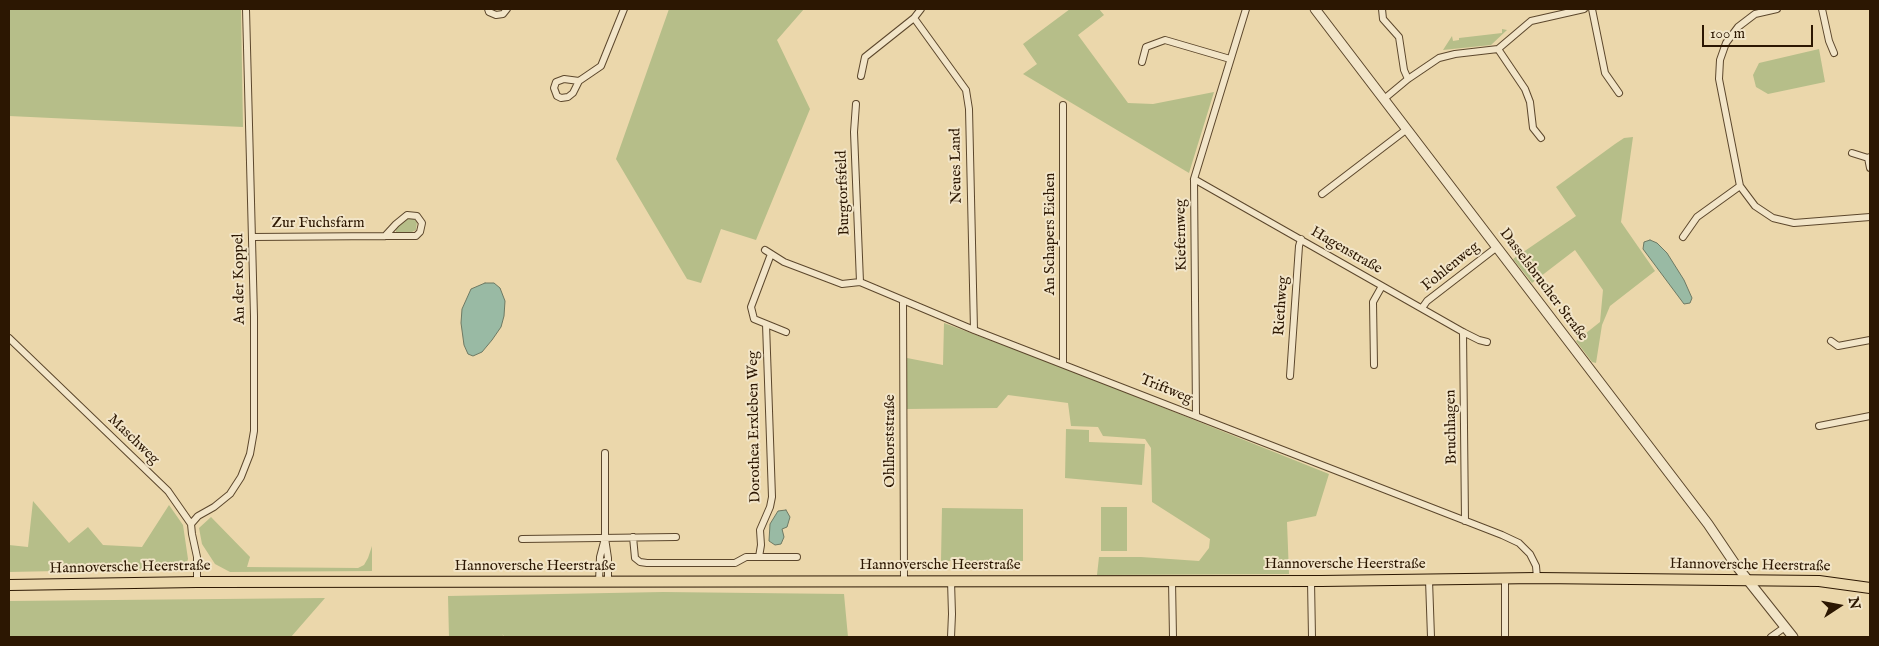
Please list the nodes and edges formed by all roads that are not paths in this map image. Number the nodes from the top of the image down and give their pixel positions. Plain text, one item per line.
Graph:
1 (246, 9) edge
2 (488, 9) edge
3 (506, 9) edge
4 (624, 9) edge
5 (921, 9) edge
6 (1246, 9) edge
7 (1316, 9) edge
8 (1382, 9) edge
9 (1584, 9) edge
10 (1592, 9) edge
11 (1777, 9) edge
12 (1822, 9) edge
13 (1754, 12) edge
14 (914, 18) junction
15 (1498, 49) junction
16 (1834, 52) dead end
17 (1230, 59) junction
18 (1142, 62) dead end
19 (861, 76) dead end
20 (1408, 79) junction
21 (579, 81) dead end
22 (1618, 93) dead end
23 (1384, 99) junction
24 (856, 104) dead end
25 (1063, 105) dead end
26 (1408, 130) junction
27 (1541, 138) dead end
28 (1852, 153) dead end
29 (1869, 157) edge
30 (1870, 168) edge
31 (1194, 179) junction
32 (1740, 186) junction
33 (1322, 194) dead end
34 (1870, 217) edge
35 (385, 236) junction
36 (252, 237) junction
37 (1683, 237) dead end
38 (1301, 239) junction
39 (1497, 246) junction
40 (860, 282) junction
41 (1382, 286) junction
42 (903, 301) junction
43 (1422, 308) junction
44 (766, 324) junction
45 (974, 330) junction
46 (786, 332) dead end
47 (1463, 332) junction
48 (9, 338) edge
49 (1831, 340) dead end
50 (1870, 340) edge
51 (1487, 342) dead end
52 (1063, 363) junction
53 (1374, 365) dead end
54 (1290, 376) dead end
55 (1196, 416) junction
56 (1870, 416) edge
57 (1819, 426) dead end
58 (606, 454) dead end
59 (1465, 520) junction
60 (191, 524) junction
61 (676, 536) dead end
62 (633, 537) junction
63 (605, 538) junction
64 (522, 539) dead end
65 (759, 557) junction
66 (798, 557) dead end
67 (1536, 578) junction
68 (1505, 579) junction
69 (1429, 580) junction
70 (1747, 580) junction
71 (904, 581) junction
72 (951, 581) junction
73 (1172, 581) junction
74 (1311, 581) junction
75 (197, 582) junction
76 (604, 582) junction
77 (9, 585) edge
78 (1870, 588) edge
79 (1785, 627) junction
80 (951, 637) edge
81 (1173, 637) edge
82 (1312, 637) edge
83 (1431, 637) edge
84 (1505, 637) edge
85 (1771, 637) edge
86 (1793, 637) edge

1 - 36 street, An der Koppel
2 - 3 street
4 - 21 street
5 - 14 street
6 - 17 street, Kiefernweg
7 - 23 street, Dasselsbrucher Straße
8 - 20 street
9 - 15 street
10 - 22 street
11 - 13 street
12 - 16 street
13 - 32 street
14 - 19 street
14 - 45 street, Neues Land
15 - 20 street
15 - 27 street
17 - 18 street
17 - 31 street, Kiefernweg
20 - 23 street
23 - 26 street, Dasselsbrucher Straße
24 - 40 street, Burgtorfsfeld
25 - 52 street, An Schapers Eichen
26 - 33 street
26 - 39 street, Dasselsbrucher Straße
28 - 29 street
29 - 30 street
31 - 38 street, Hagenstraße
31 - 55 street, Kiefernweg
32 - 34 street
32 - 37 street
35 - 35 street, Zur Fuchsfarm
35 - 36 street, Zur Fuchsfarm
36 - 60 street, An der Koppel
38 - 41 street, Hagenstraße
38 - 54 street, Riethweg
39 - 43 street, Fohlenweg
39 - 70 street, Dasselsbrucher Straße
40 - 42 street, Triftweg
40 - 44 street, Triftweg
41 - 43 street, Hagenstraße
41 - 53 street
42 - 45 street, Triftweg
42 - 71 street, Ohlhorststraße
43 - 47 street, Hagenstraße
44 - 46 street
44 - 65 street, Dorothea Erxleben Weg
45 - 52 street, Triftweg
47 - 51 street, Hagenstraße
47 - 59 street, Bruchhagen
48 - 60 street, Maschweg
49 - 50 street
52 - 55 street, Triftweg
55 - 59 street, Triftweg
56 - 57 street
58 - 63 street
59 - 67 street, Triftweg
60 - 75 street, Maschweg
61 - 62 street
62 - 63 street
62 - 65 street
63 - 64 street
63 - 76 street
65 - 66 street
67 - 68 main road, Hannoversche Heerstraße
67 - 70 main road, Hannoversche Heerstraße
68 - 69 main road, Hannoversche Heerstraße
68 - 84 street
69 - 74 main road, Hannoversche Heerstraße
69 - 83 street
70 - 78 main road, Hannoversche Heerstraße
70 - 79 street, Dasselsbrucher Straße
71 - 72 main road, Hannoversche Heerstraße
71 - 76 main road, Hannoversche Heerstraße
72 - 73 main road, Hannoversche Heerstraße
72 - 80 street
73 - 74 main road, Hannoversche Heerstraße
73 - 81 street
74 - 82 street
75 - 76 main road, Hannoversche Heerstraße
75 - 77 main road, Hannoversche Heerstraße
79 - 85 street
79 - 86 street, Dasselsbrucher Straße

